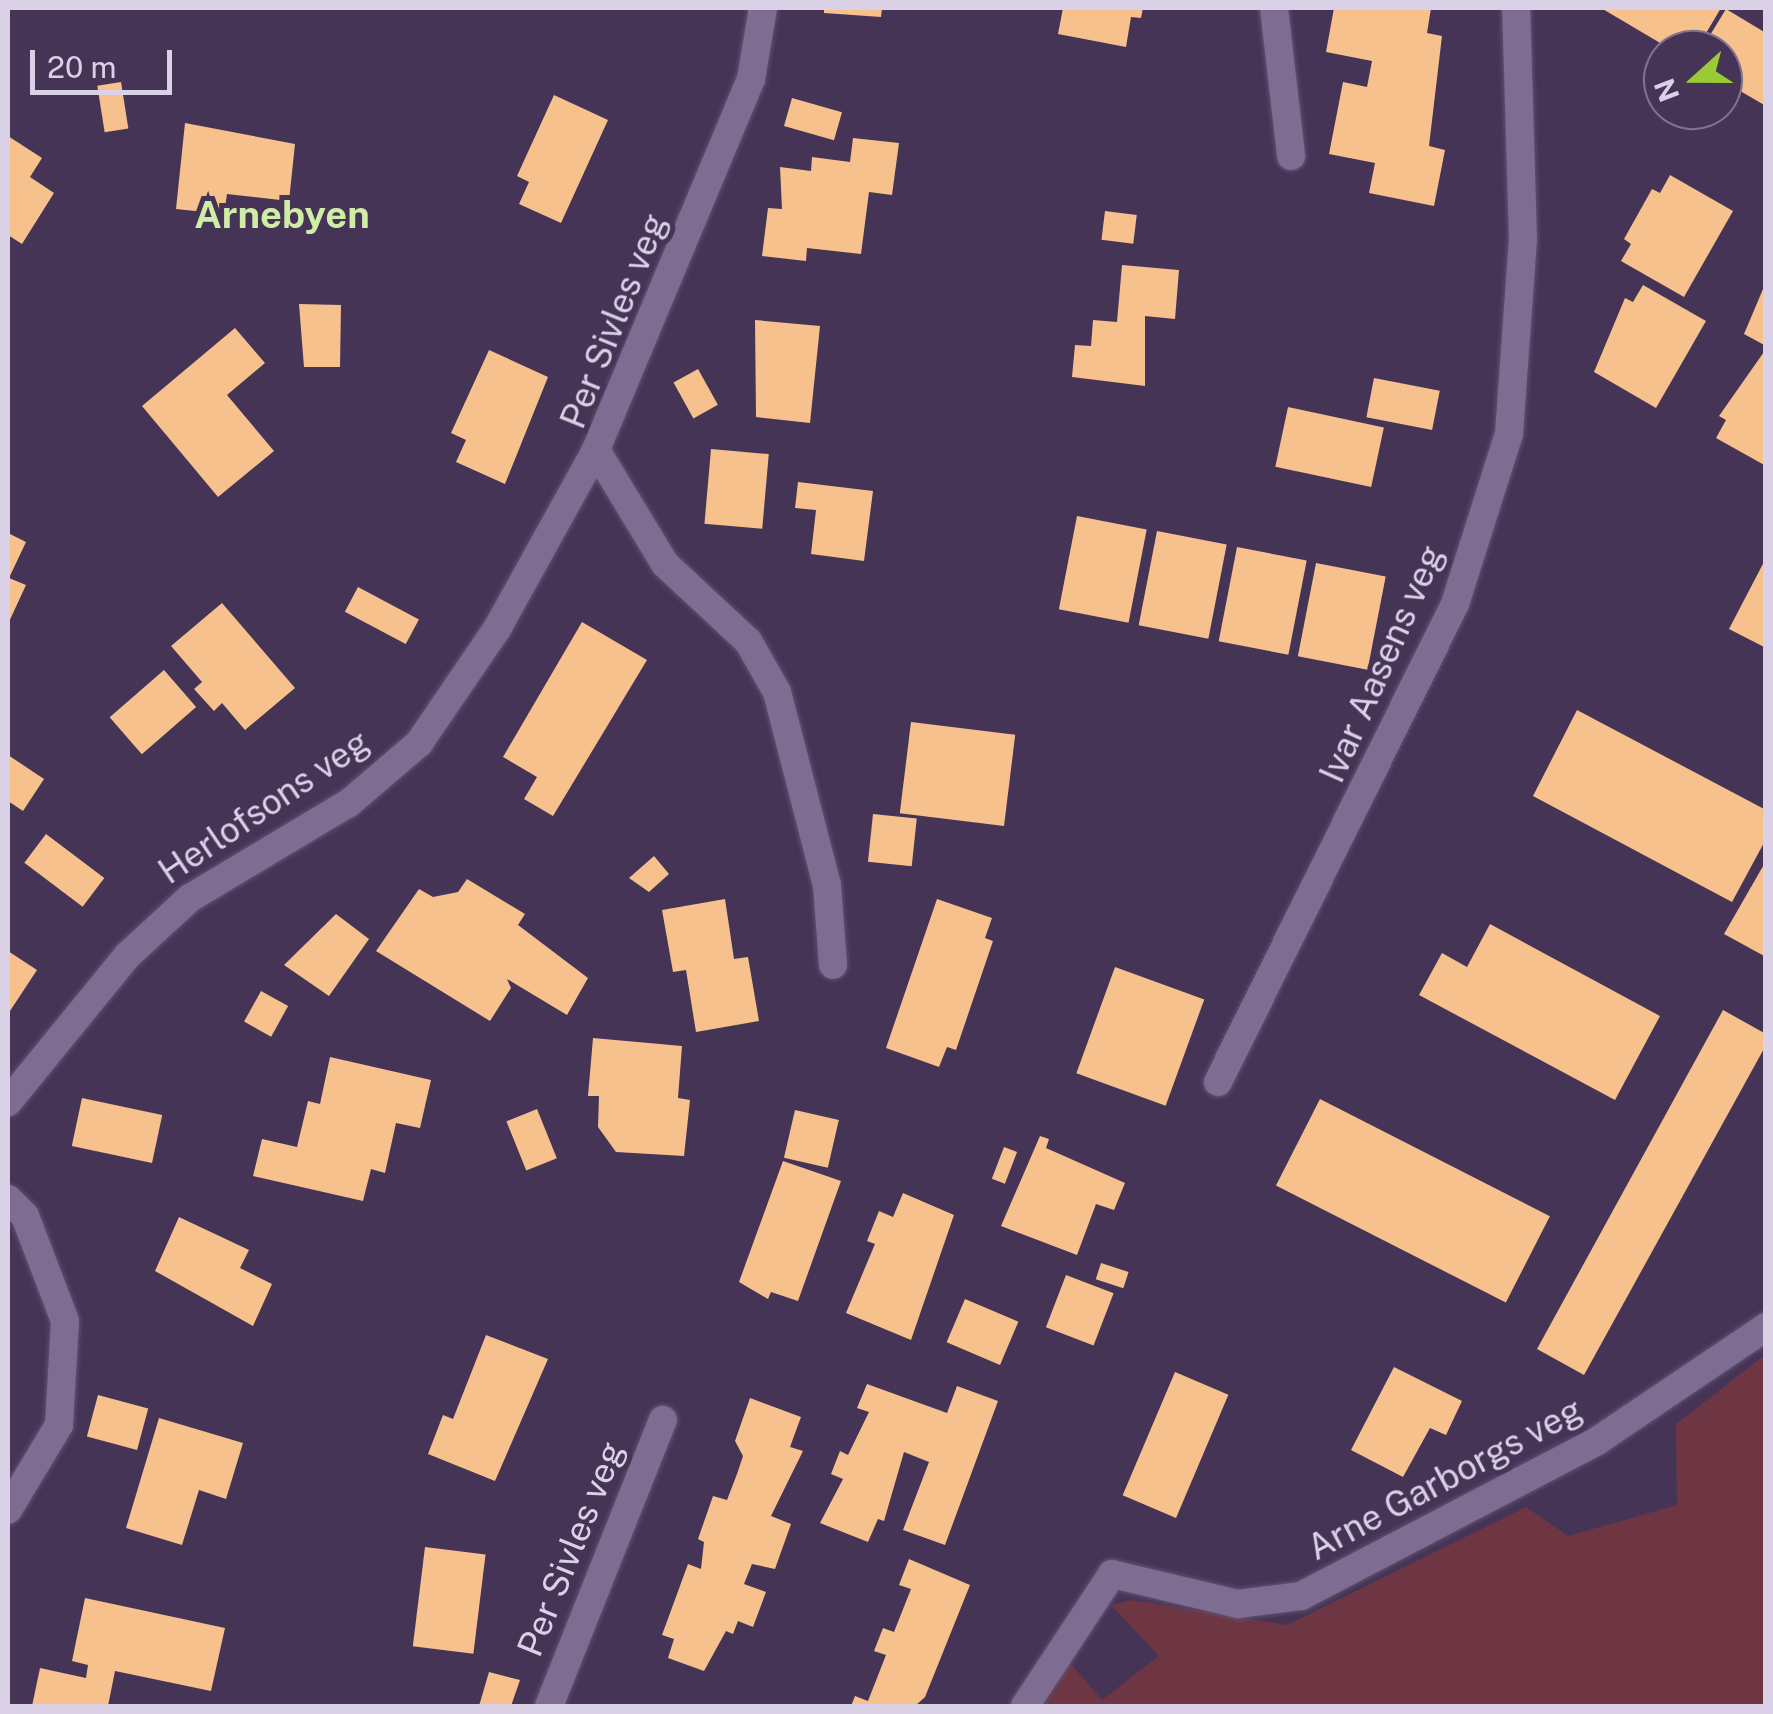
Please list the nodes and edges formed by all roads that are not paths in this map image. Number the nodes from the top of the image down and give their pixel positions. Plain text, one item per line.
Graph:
1 (763, 8) edge
2 (1274, 8) edge
3 (1516, 8) edge
4 (1291, 156) dead end
5 (596, 450) junction
6 (833, 965) dead end
7 (1218, 1082) dead end
8 (8, 1102) edge
9 (8, 1200) edge
10 (1766, 1327) edge
11 (663, 1420) dead end
12 (8, 1510) edge
13 (549, 1706) edge
14 (1025, 1706) edge

1 - 5 street, Per Sivles veg
2 - 4 street
3 - 7 street, Ivar Aasens veg
5 - 6 street, Per Sivles veg
5 - 8 street, Herlofsons veg
9 - 12 street
10 - 14 street, Arne Garborgs veg
11 - 13 street, Per Sivles veg

